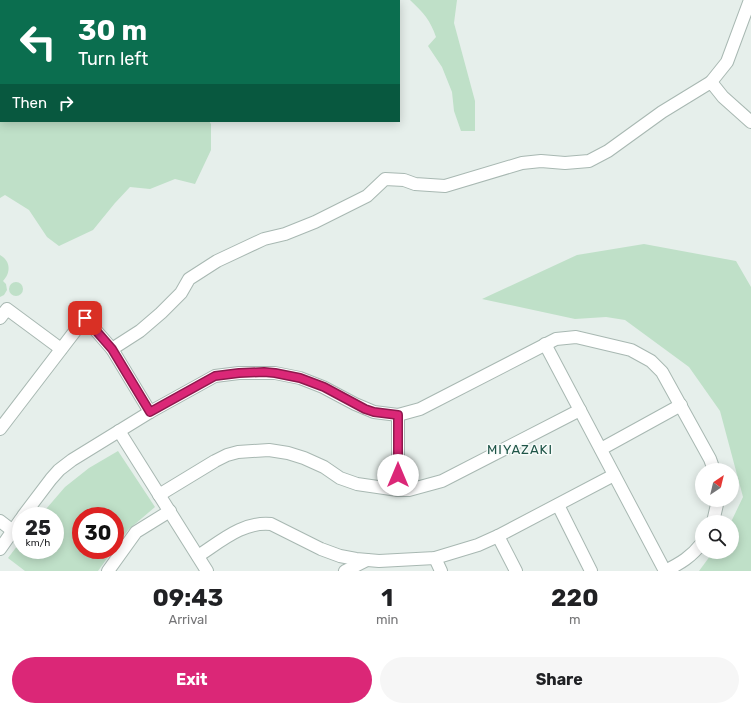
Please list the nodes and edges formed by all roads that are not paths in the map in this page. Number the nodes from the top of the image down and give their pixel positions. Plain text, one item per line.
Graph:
1 (750, 0) edge
2 (711, 82) junction
3 (751, 122) edge
4 (0, 318) edge
5 (545, 344) junction
6 (61, 349) junction
7 (112, 349) junction
8 (681, 405) junction
9 (580, 410) junction
10 (150, 412) junction
11 (398, 415) junction
12 (0, 430) edge
13 (119, 431) junction
14 (601, 449) junction
15 (711, 463) edge
16 (614, 475) junction
17 (398, 490) junction
18 (159, 495) junction
19 (558, 505) junction
20 (30, 507) edge
21 (170, 511) junction
22 (0, 521) edge
23 (12, 529) edge
24 (12, 531) edge
25 (498, 536) junction
26 (0, 548) edge
27 (695, 551) edge
28 (198, 556) junction
29 (435, 558) junction
30 (367, 560) junction
31 (108, 571) edge
32 (207, 571) edge
33 (345, 571) edge
34 (442, 571) edge
35 (516, 571) edge
36 (590, 571) edge
37 (665, 571) edge

1 - 2 street
2 - 3 street
2 - 7 street
4 - 6 street
5 - 8 street
5 - 9 street
5 - 11 street
6 - 7 street
6 - 12 street
7 - 10 street
8 - 14 street
8 - 15 street
9 - 14 street
9 - 17 street
10 - 11 street
10 - 13 street
11 - 17 street
13 - 18 street
13 - 20 street
14 - 16 street
16 - 19 street
16 - 37 street
17 - 18 street
18 - 21 street
19 - 25 street
19 - 36 street
21 - 28 street
21 - 31 street
22 - 23 street
24 - 26 street
25 - 29 street
25 - 35 street
27 - 37 street
28 - 30 street
28 - 32 street
29 - 30 street
29 - 34 street
30 - 33 street

